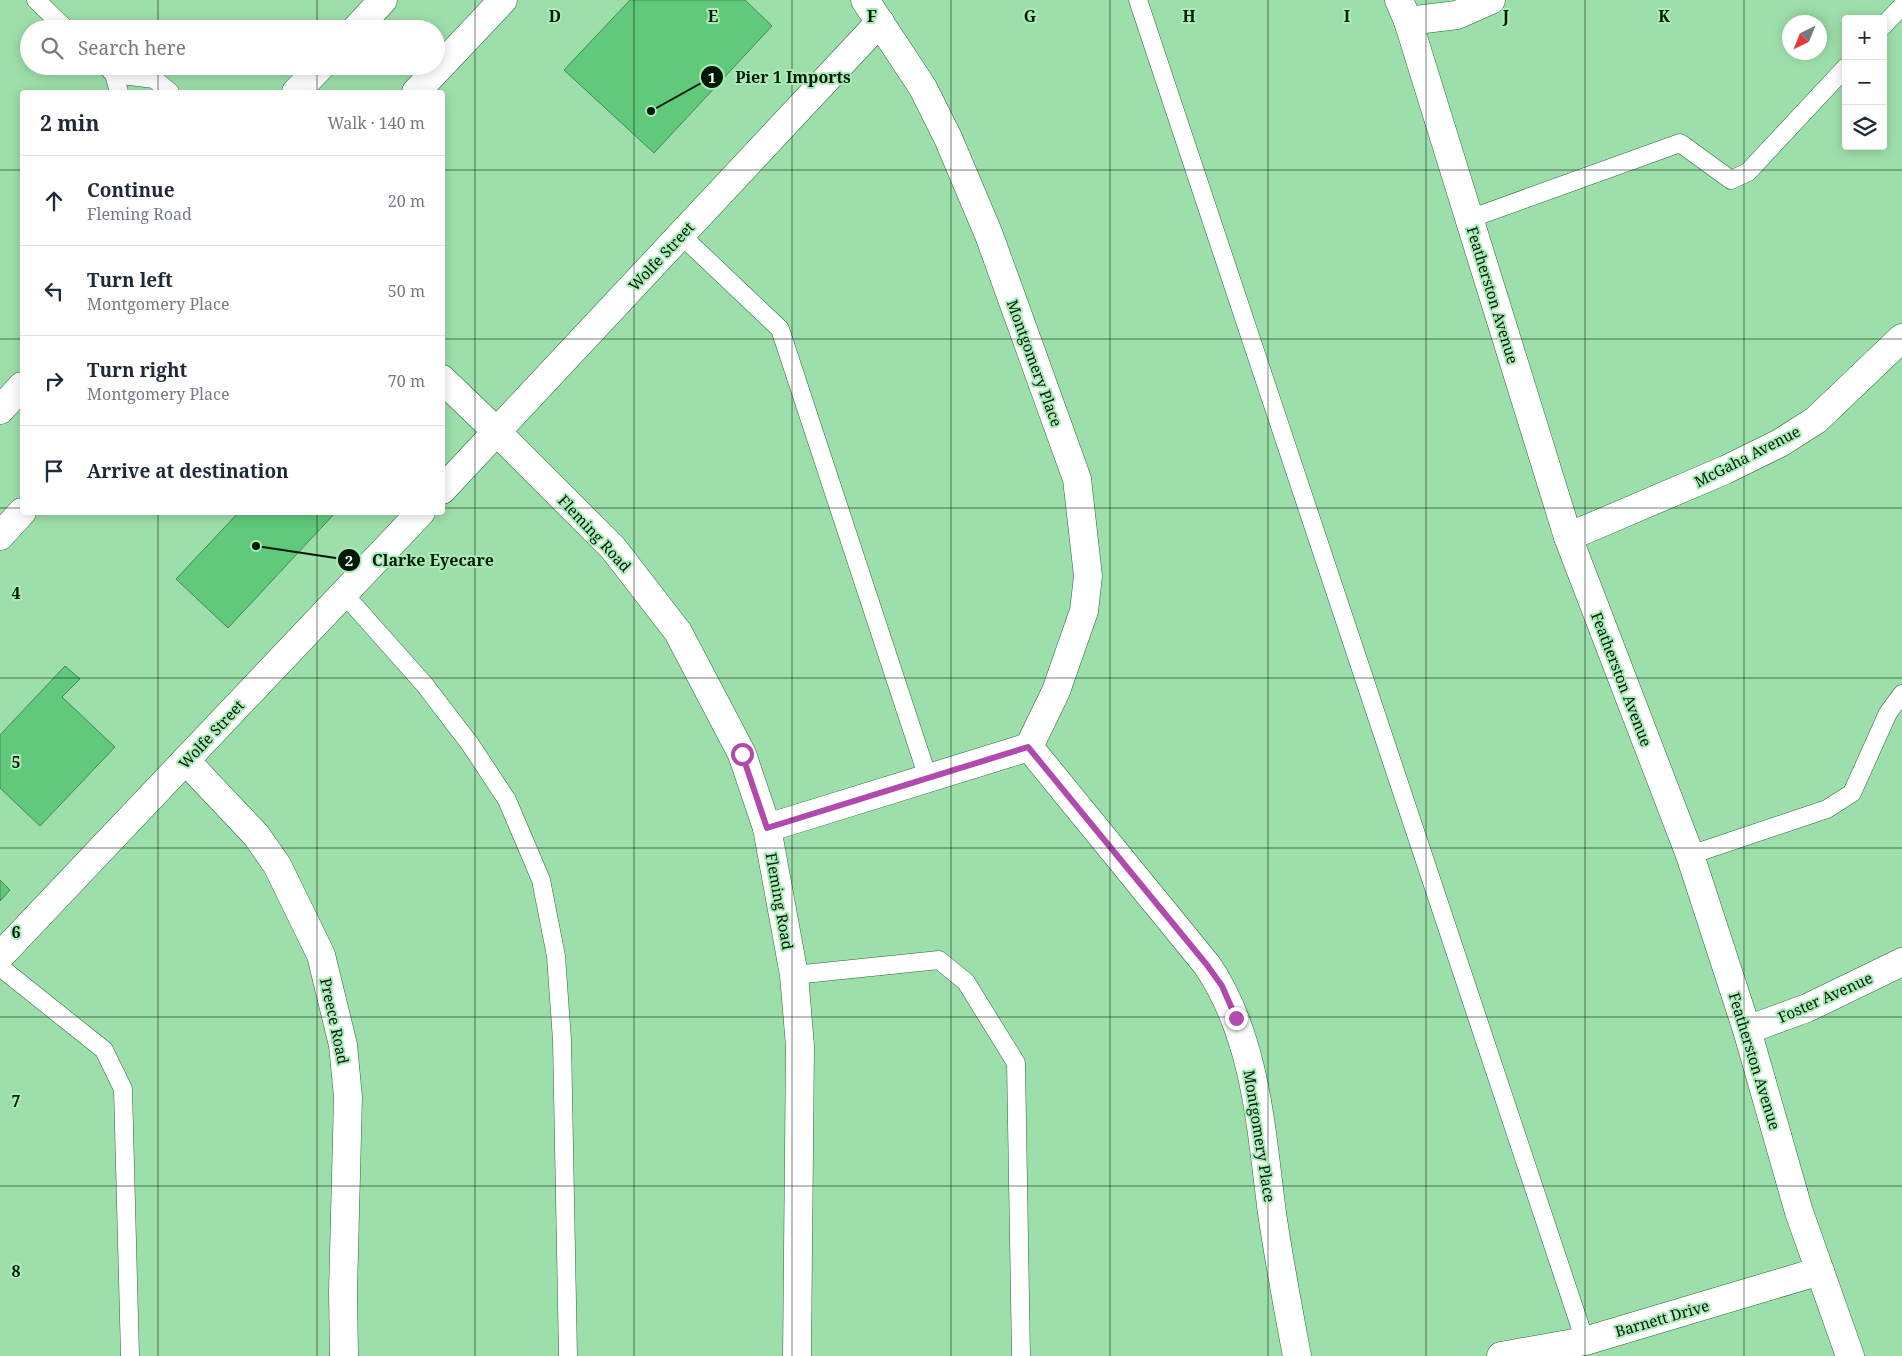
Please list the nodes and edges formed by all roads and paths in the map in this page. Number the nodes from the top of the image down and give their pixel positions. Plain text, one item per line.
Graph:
1 (36, 0) edge
2 (383, 0) edge
3 (503, 0) edge
4 (1138, 0) edge
5 (1491, 0) edge
6 (1902, 6) edge
7 (1403, 10) edge
8 (873, 11) edge
9 (57, 20) edge
10 (364, 20) edge
11 (1887, 22) edge
12 (445, 61) edge
13 (1842, 71) edge
14 (112, 75) edge
15 (134, 75) edge
16 (312, 75) edge
17 (432, 75) edge
18 (118, 90) edge
19 (168, 90) edge
20 (298, 90) edge
21 (418, 90) edge
22 (1469, 218) junction
23 (681, 235) junction
24 (1902, 338) edge
25 (445, 382) edge
26 (20, 388) edge
27 (0, 410) edge
28 (498, 432) junction
29 (445, 487) edge
30 (20, 514) edge
31 (418, 515) edge
32 (0, 536) edge
33 (1568, 537) junction
34 (344, 594) junction
35 (1902, 694) edge
36 (1028, 747) junction
37 (186, 761) junction
38 (928, 778) junction
39 (767, 828) junction
40 (1690, 855) junction
41 (0, 956) edge
42 (1902, 962) edge
43 (0, 966) edge
44 (794, 975) junction
45 (1747, 1030) junction
46 (1820, 1271) junction
47 (1585, 1340) junction
48 (130, 1356) edge
49 (344, 1356) edge
50 (568, 1356) edge
51 (797, 1356) edge
52 (1021, 1356) edge
53 (1297, 1356) edge
54 (1501, 1356) edge
55 (1850, 1356) edge

1 - 9 lane
2 - 10 street
3 - 12 street
4 - 47 lane
5 - 7 street
6 - 11 lane
7 - 22 street, Featherston Avenue
8 - 23 street, Wolfe Street
8 - 36 street, Montgomery Place
13 - 22 lane
14 - 18 lane
15 - 19 lane
16 - 20 street
17 - 21 street
22 - 33 street, Featherston Avenue
23 - 28 street, Wolfe Street
23 - 38 lane
24 - 33 street, McGaha Avenue
25 - 28 street, Fleming Road
26 - 27 street
28 - 29 street, Wolfe Street
28 - 39 street, Fleming Road
30 - 32 street
31 - 34 street, Wolfe Street
33 - 40 street, Featherston Avenue
34 - 37 street, Wolfe Street
34 - 50 lane
35 - 40 lane
36 - 38 street
36 - 53 street, Montgomery Place
37 - 41 street, Wolfe Street
37 - 49 street, Preece Road
38 - 39 street
39 - 44 street, Fleming Road
40 - 45 street, Featherston Avenue
42 - 45 street, Foster Avenue
43 - 48 lane
44 - 51 street, Fleming Road
44 - 52 lane
45 - 46 street, Featherston Avenue
46 - 47 street, Barnett Drive
46 - 55 street, Featherston Avenue
47 - 54 street, Barnett Drive

